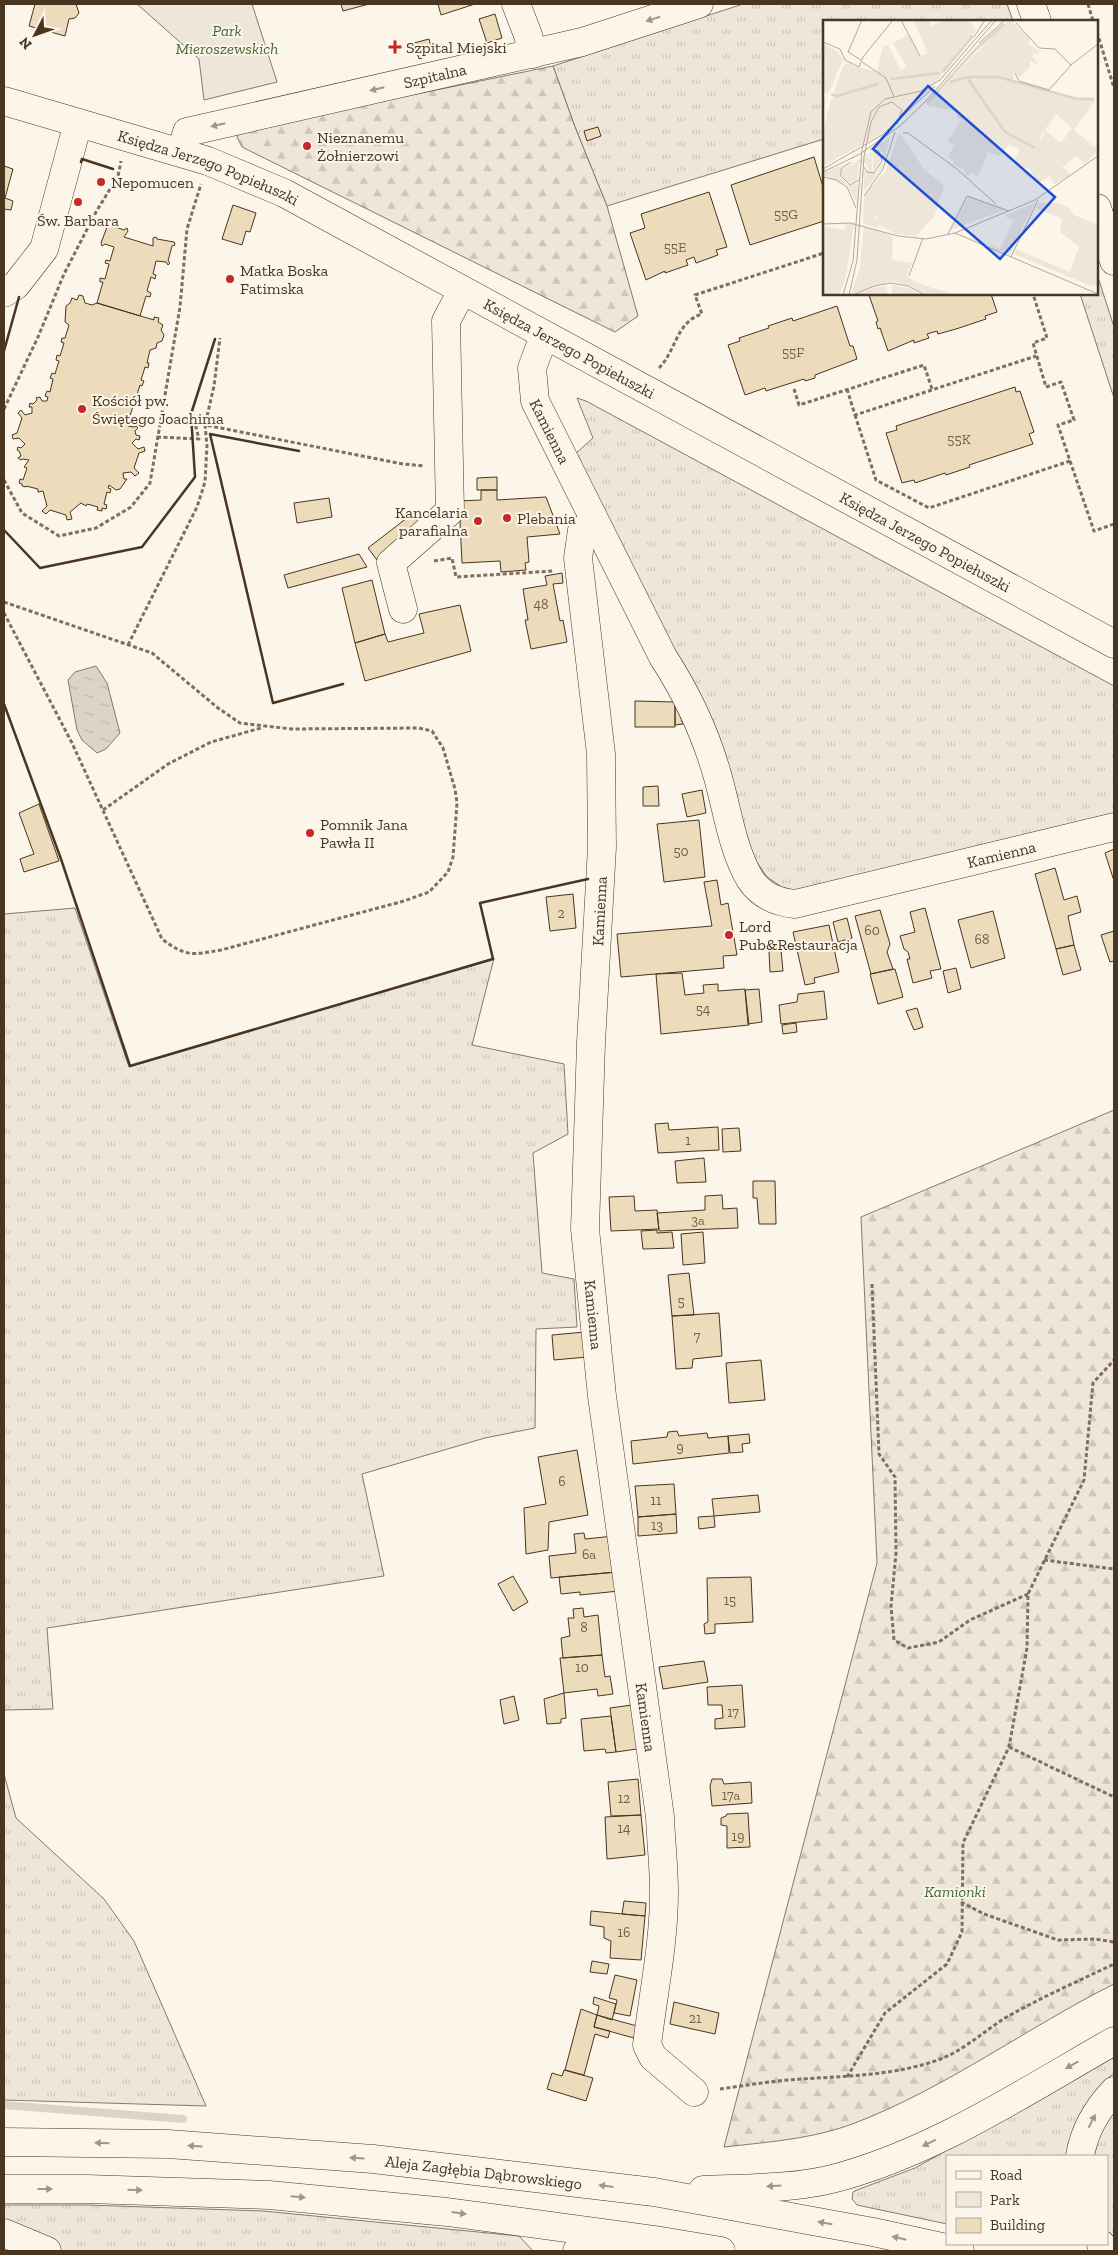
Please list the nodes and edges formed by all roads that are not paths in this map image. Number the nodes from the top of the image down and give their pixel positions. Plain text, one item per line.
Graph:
1 (516, 4) edge
2 (699, 4) edge
3 (1031, 4) edge
4 (1037, 20) edge
5 (532, 54) junction
6 (4, 101) edge
7 (78, 123) junction
8 (181, 152) junction
9 (1098, 211) edge
10 (1112, 249) edge
11 (462, 291) junction
12 (4, 293) edge
13 (544, 336) junction
14 (595, 523) junction
15 (404, 609) dead end
16 (1114, 644) edge
17 (1114, 827) edge
18 (1114, 2041) edge
19 (1114, 2091) edge
20 (694, 2092) road end
21 (4, 2142) edge
22 (1080, 2155) edge
23 (4, 2189) edge
24 (654, 2192) junction
25 (4, 2233) edge
26 (655, 2240) junction
27 (47, 2251) edge
28 (577, 2251) edge
29 (721, 2251) edge
30 (960, 2251) edge

1 - 5 street
2 -> 5 street, Szpitalna
3 - 4 street
5 -> 8 street, Szpitalna
6 - 7 street, Księdza Jerzego Popiełuszki
7 - 8 street, Księdza Jerzego Popiełuszki
7 - 12 street
8 - 11 street, Księdza Jerzego Popiełuszki
9 - 10 street
11 - 13 street, Księdza Jerzego Popiełuszki
11 - 15 street
13 - 14 street, Kamienna
13 - 16 street, Księdza Jerzego Popiełuszki
14 - 17 street, Kamienna
14 - 20 street, Kamienna
18 -> 24 street
22 -> 19 street
24 -> 21 street, Aleja Zagłębia Dąbrowskiego
23 -> 26 street
30 -> 24 street, Aleja Zagłębia Dąbrowskiego
25 - 27 street
26 - 28 street
26 - 29 street

